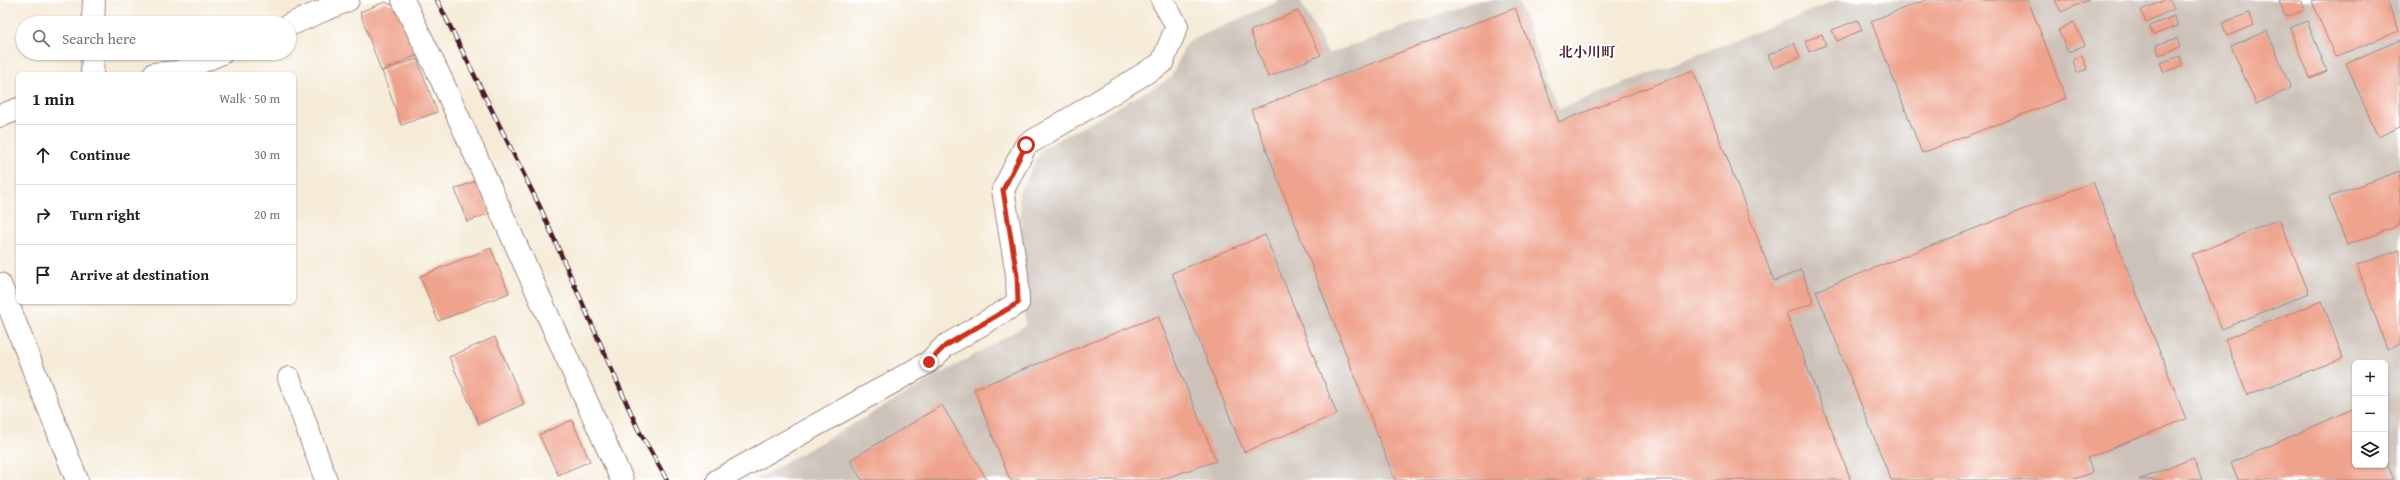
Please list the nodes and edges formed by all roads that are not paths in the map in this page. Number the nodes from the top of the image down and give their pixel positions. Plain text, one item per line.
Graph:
1 (94, 0) edge
2 (348, 0) edge
3 (403, 0) edge
4 (1162, 0) edge
5 (93, 16) edge
6 (296, 22) edge
7 (92, 60) edge
8 (207, 60) edge
9 (92, 72) edge
10 (180, 72) edge
11 (16, 110) edge
12 (0, 116) edge
13 (0, 284) edge
14 (289, 378) dead end
15 (77, 480) edge
16 (326, 480) edge
17 (622, 480) edge
18 (718, 480) edge

1 - 5 street
2 - 6 street
3 - 17 street
4 - 18 street
7 - 9 street
8 - 10 street
11 - 12 street
13 - 15 street
14 - 16 street

